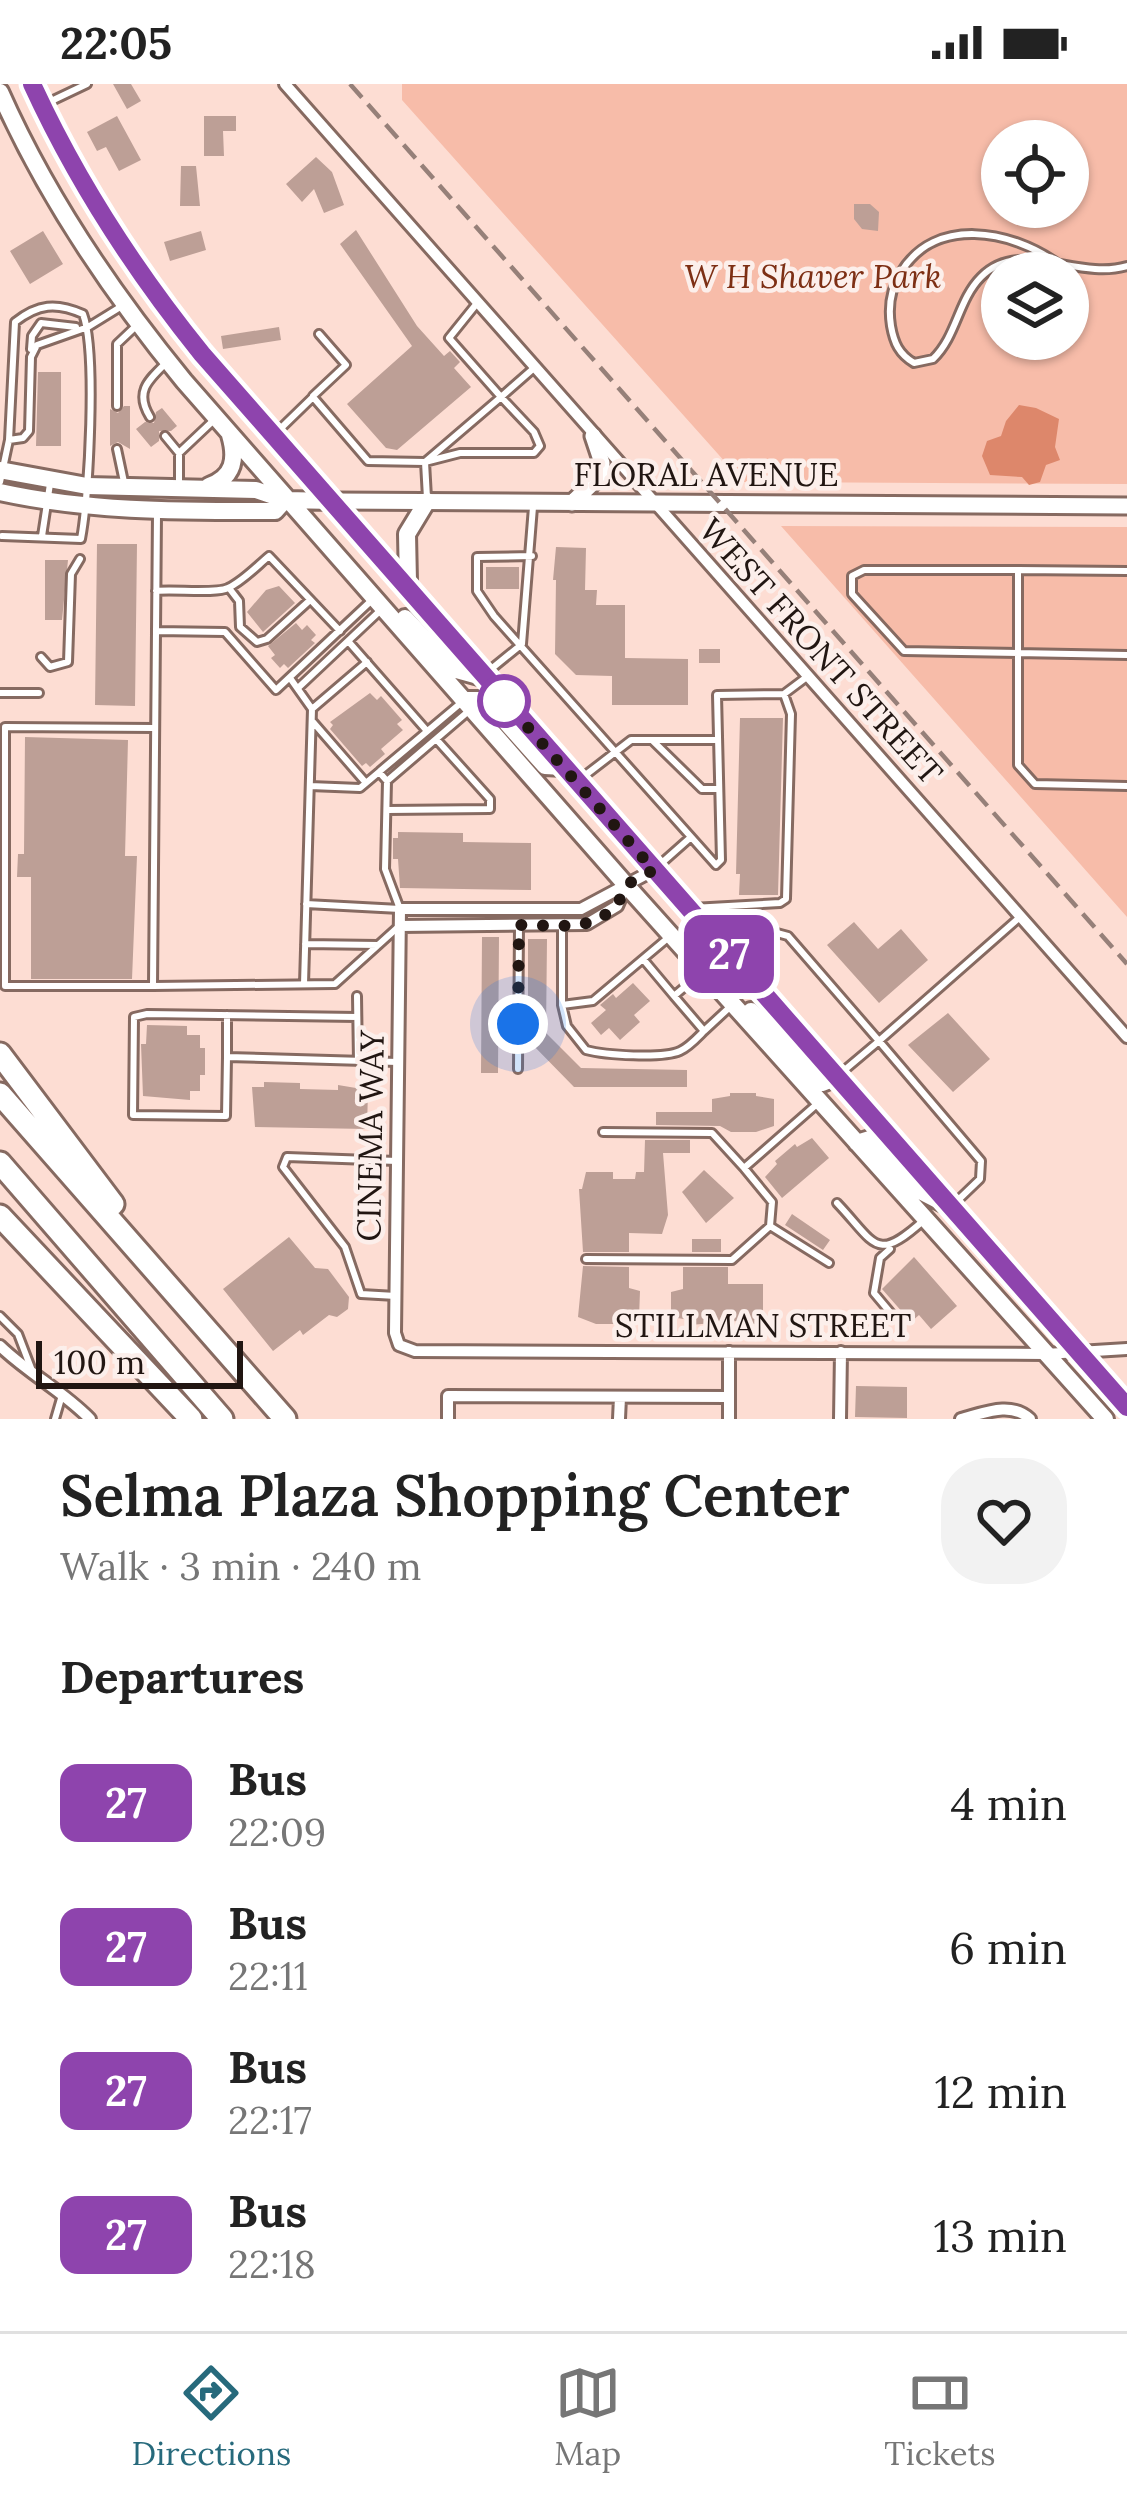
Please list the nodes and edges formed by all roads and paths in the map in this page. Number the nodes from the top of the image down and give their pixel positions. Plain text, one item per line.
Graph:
1 (32, 84) edge
2 (87, 84) edge
3 (285, 84) edge
4 (1, 96) edge
5 (42, 106) junction
6 (1057, 263) joint
7 (1127, 266) edge
8 (1089, 271) edge
9 (478, 302) junction
10 (124, 304) junction
11 (138, 324) junction
12 (84, 328) junction
13 (319, 334) dead end
14 (31, 357) junction
15 (168, 361) junction
16 (536, 367) junction
17 (313, 397) junction
18 (501, 397) junction
19 (117, 406) dead end
20 (150, 417) dead end
21 (216, 418) junction
22 (230, 434) junction
23 (275, 434) junction
24 (165, 436) dead end
25 (593, 436) junction
26 (9, 440) junction
27 (117, 448) dead end
28 (179, 453) junction
29 (425, 462) junction
30 (1, 474) edge
31 (50, 480) junction
32 (88, 486) junction
33 (124, 489) junction
34 (179, 489) junction
35 (201, 489) junction
36 (0, 492) edge
37 (285, 500) junction
38 (334, 501) junction
39 (427, 501) junction
40 (46, 502) junction
41 (533, 503) junction
42 (572, 503) junction
43 (655, 503) junction
44 (1127, 506) edge
45 (86, 508) junction
46 (157, 511) junction
47 (2, 536) edge
48 (42, 536) junction
49 (532, 556) junction
50 (80, 559) dead end
51 (1018, 570) junction
52 (1127, 571) edge
53 (229, 588) junction
54 (410, 588) junction
55 (156, 590) junction
56 (310, 600) junction
57 (379, 603) junction
58 (156, 631) junction
59 (340, 631) junction
60 (348, 641) junction
61 (522, 644) junction
62 (1018, 653) junction
63 (1127, 655) edge
64 (41, 657) dead end
65 (367, 662) junction
66 (483, 676) junction
67 (808, 676) junction
68 (290, 678) junction
69 (298, 688) junction
70 (0, 693) edge
71 (39, 693) dead end
72 (784, 694) junction
73 (468, 704) junction
74 (312, 709) junction
75 (311, 721) junction
76 (155, 728) junction
77 (428, 731) junction
78 (436, 739) junction
79 (652, 740) junction
80 (718, 740) junction
81 (616, 748) junction
82 (563, 767) junction
83 (379, 772) junction
84 (387, 781) junction
85 (366, 783) junction
86 (577, 783) junction
87 (1127, 786) edge
88 (310, 787) junction
89 (719, 789) junction
90 (387, 809) junction
91 (691, 837) junction
92 (654, 870) junction
93 (626, 885) junction
94 (306, 904) junction
95 (687, 908) junction
96 (400, 909) junction
97 (1021, 917) junction
98 (519, 925) junction
99 (400, 926) junction
100 (562, 926) junction
101 (672, 935) junction
102 (305, 944) junction
103 (378, 945) junction
104 (726, 952) junction
105 (643, 959) junction
106 (704, 970) junction
107 (304, 984) junction
108 (153, 986) junction
109 (357, 996) dead end
110 (674, 996) junction
111 (734, 1004) junction
112 (562, 1005) junction
113 (227, 1015) junction
114 (357, 1017) junction
115 (704, 1031) junction
116 (1127, 1037) edge
117 (879, 1041) junction
118 (0, 1054) edge
119 (227, 1058) junction
120 (358, 1061) junction
121 (398, 1063) junction
122 (518, 1069) dead end
123 (837, 1077) junction
124 (0, 1094) edge
125 (820, 1102) junction
126 (603, 1132) dead end
127 (857, 1144) junction
128 (397, 1161) junction
129 (0, 1163) edge
130 (744, 1168) junction
131 (837, 1203) dead end
132 (952, 1207) junction
133 (0, 1216) edge
134 (924, 1220) junction
135 (770, 1226) junction
136 (898, 1243) junction
137 (586, 1259) dead end
138 (829, 1263) dead end
139 (396, 1296) junction
140 (0, 1316) edge
141 (895, 1318) dead end
142 (213, 1339) junction
143 (399, 1345) joint
144 (0, 1346) edge
145 (1127, 1349) edge
146 (729, 1352) junction
147 (841, 1352) junction
148 (1081, 1352) junction
149 (1046, 1354) junction
150 (45, 1385) junction
151 (62, 1395) junction
152 (620, 1397) junction
153 (729, 1397) junction
154 (1127, 1407) edge
155 (55, 1419) edge
156 (90, 1419) edge
157 (191, 1419) edge
158 (222, 1419) edge
159 (285, 1419) edge
160 (448, 1419) edge
161 (620, 1419) edge
162 (729, 1419) edge
163 (840, 1419) edge
164 (961, 1419) edge
165 (1030, 1419) edge
166 (1105, 1419) edge

1 - 5 main road
2 - 5 lane
3 - 9 street, WEST FRONT STREET
4 - 10 main road
5 - 23 main road
6 - 6 lane
7 - 8 lane
9 - 16 street, WEST FRONT STREET
9 - 18 lane
10 - 11 main road
10 - 12 lane
11 - 15 main road
11 - 19 lane
12 - 14 lane
12 - 14 lane
12 - 26 lane
12 - 32 lane
13 - 17 lane
14 - 26 lane
15 - 20 lane
15 - 21 main road
16 - 18 lane
16 - 25 street, WEST FRONT STREET
17 - 23 lane
17 - 29 lane
18 - 29 lane
18 - 29 lane
21 - 22 main road
21 - 28 lane
22 - 35 main road
22 - 37 main road
23 - 38 main road
24 - 28 lane
25 - 42 main road
25 - 43 street, WEST FRONT STREET
26 - 30 lane
27 - 33 lane
28 - 34 lane
29 - 39 lane
30 - 31 main road, FLORAL AVENUE
31 - 32 main road, FLORAL AVENUE
31 - 40 lane
32 - 33 main road, FLORAL AVENUE
32 - 45 lane
33 - 34 main road, FLORAL AVENUE
33 - 46 lane
34 - 35 main road, FLORAL AVENUE
35 - 37 main road, FLORAL AVENUE
36 - 40 main road, FLORAL AVENUE
37 - 38 main road, FLORAL AVENUE
37 - 46 main road, FLORAL AVENUE
37 - 57 main road
38 - 39 main road, FLORAL AVENUE
38 - 54 main road
39 - 41 main road, FLORAL AVENUE
39 - 54 main road
40 - 45 main road, FLORAL AVENUE
40 - 48 lane
41 - 42 main road, FLORAL AVENUE
41 - 49 lane
42 - 43 main road, FLORAL AVENUE
43 - 44 main road, FLORAL AVENUE
43 - 67 street, WEST FRONT STREET
45 - 46 main road, FLORAL AVENUE
45 - 48 lane
46 - 55 lane
47 - 48 lane
49 - 61 lane
49 - 61 lane
50 - 64 lane
51 - 52 lane
51 - 62 lane
51 - 62 lane
53 - 55 lane
53 - 56 lane
53 - 56 lane
54 - 66 main road
55 - 58 lane
56 - 59 lane
57 - 59 lane
57 - 60 lane
57 - 66 main road
57 - 73 main road
58 - 68 lane
58 - 76 lane
59 - 68 lane
60 - 65 lane
60 - 69 lane
61 - 66 lane
61 - 81 lane
62 - 63 lane
62 - 87 lane
65 - 74 lane
65 - 77 lane
66 - 82 main road
67 - 72 lane
67 - 97 street, WEST FRONT STREET
68 - 69 lane
69 - 74 lane
70 - 71 lane
72 - 80 lane
72 - 95 lane
73 - 77 lane
73 - 78 lane
73 - 82 main road
73 - 93 main road
74 - 75 lane
75 - 85 lane
75 - 88 lane
76 - 108 lane
76 - 108 lane
77 - 83 lane
78 - 84 lane
78 - 90 lane
79 - 80 lane
79 - 81 lane
79 - 89 lane
80 - 89 lane
81 - 86 lane
81 - 91 lane
82 - 86 main road
83 - 84 lane
83 - 85 lane
84 - 90 lane
85 - 88 lane
86 - 92 main road
88 - 94 lane
89 - 91 lane
90 - 96 lane
91 - 92 lane
92 - 93 street
92 - 95 main road
93 - 96 street
93 - 100 street
93 - 101 main road
94 - 96 lane
94 - 102 lane
95 - 104 main road
96 - 99 street, CINEMA WAY
97 - 116 street, WEST FRONT STREET
97 - 117 lane
98 - 99 street
98 - 100 street
98 - 122 lane
99 - 103 lane
99 - 121 street, CINEMA WAY
100 - 112 lane
101 - 105 lane
101 - 106 main road
102 - 103 lane
102 - 107 lane
103 - 107 lane
104 - 117 lane
104 - 123 main road
105 - 110 lane
105 - 112 lane
106 - 110 lane
106 - 111 main road
107 - 108 lane
109 - 114 lane
110 - 115 lane
111 - 115 lane
111 - 123 main road
111 - 125 main road
112 - 115 lane
113 - 114 lane
113 - 119 lane
113 - 119 lane
114 - 120 lane
117 - 123 lane
117 - 132 lane
118 - 142 highway
119 - 120 lane
120 - 121 lane
121 - 128 street, CINEMA WAY
123 - 132 main road
124 - 142 highway
125 - 127 main road
125 - 130 lane
126 - 130 lane
127 - 132 main road
127 - 134 main road
128 - 139 street, CINEMA WAY
128 - 139 lane
129 - 158 highway
130 - 135 lane
131 - 136 lane
132 - 148 main road
133 - 157 highway
134 - 136 lane
134 - 149 main road
135 - 137 lane
135 - 138 lane
136 - 141 lane
139 - 143 street, CINEMA WAY
140 - 150 lane
142 - 159 highway
143 - 146 street, STILLMAN STREET
144 - 150 street
145 - 148 street, STILLMAN STREET
146 - 147 street, STILLMAN STREET
146 - 153 street
147 - 149 street, STILLMAN STREET
147 - 163 street
148 - 149 street, STILLMAN STREET
148 - 154 main road
149 - 166 main road
150 - 151 street
151 - 155 lane
151 - 156 street
152 - 153 street
152 - 160 street
152 - 161 street
153 - 162 street
164 - 165 street

